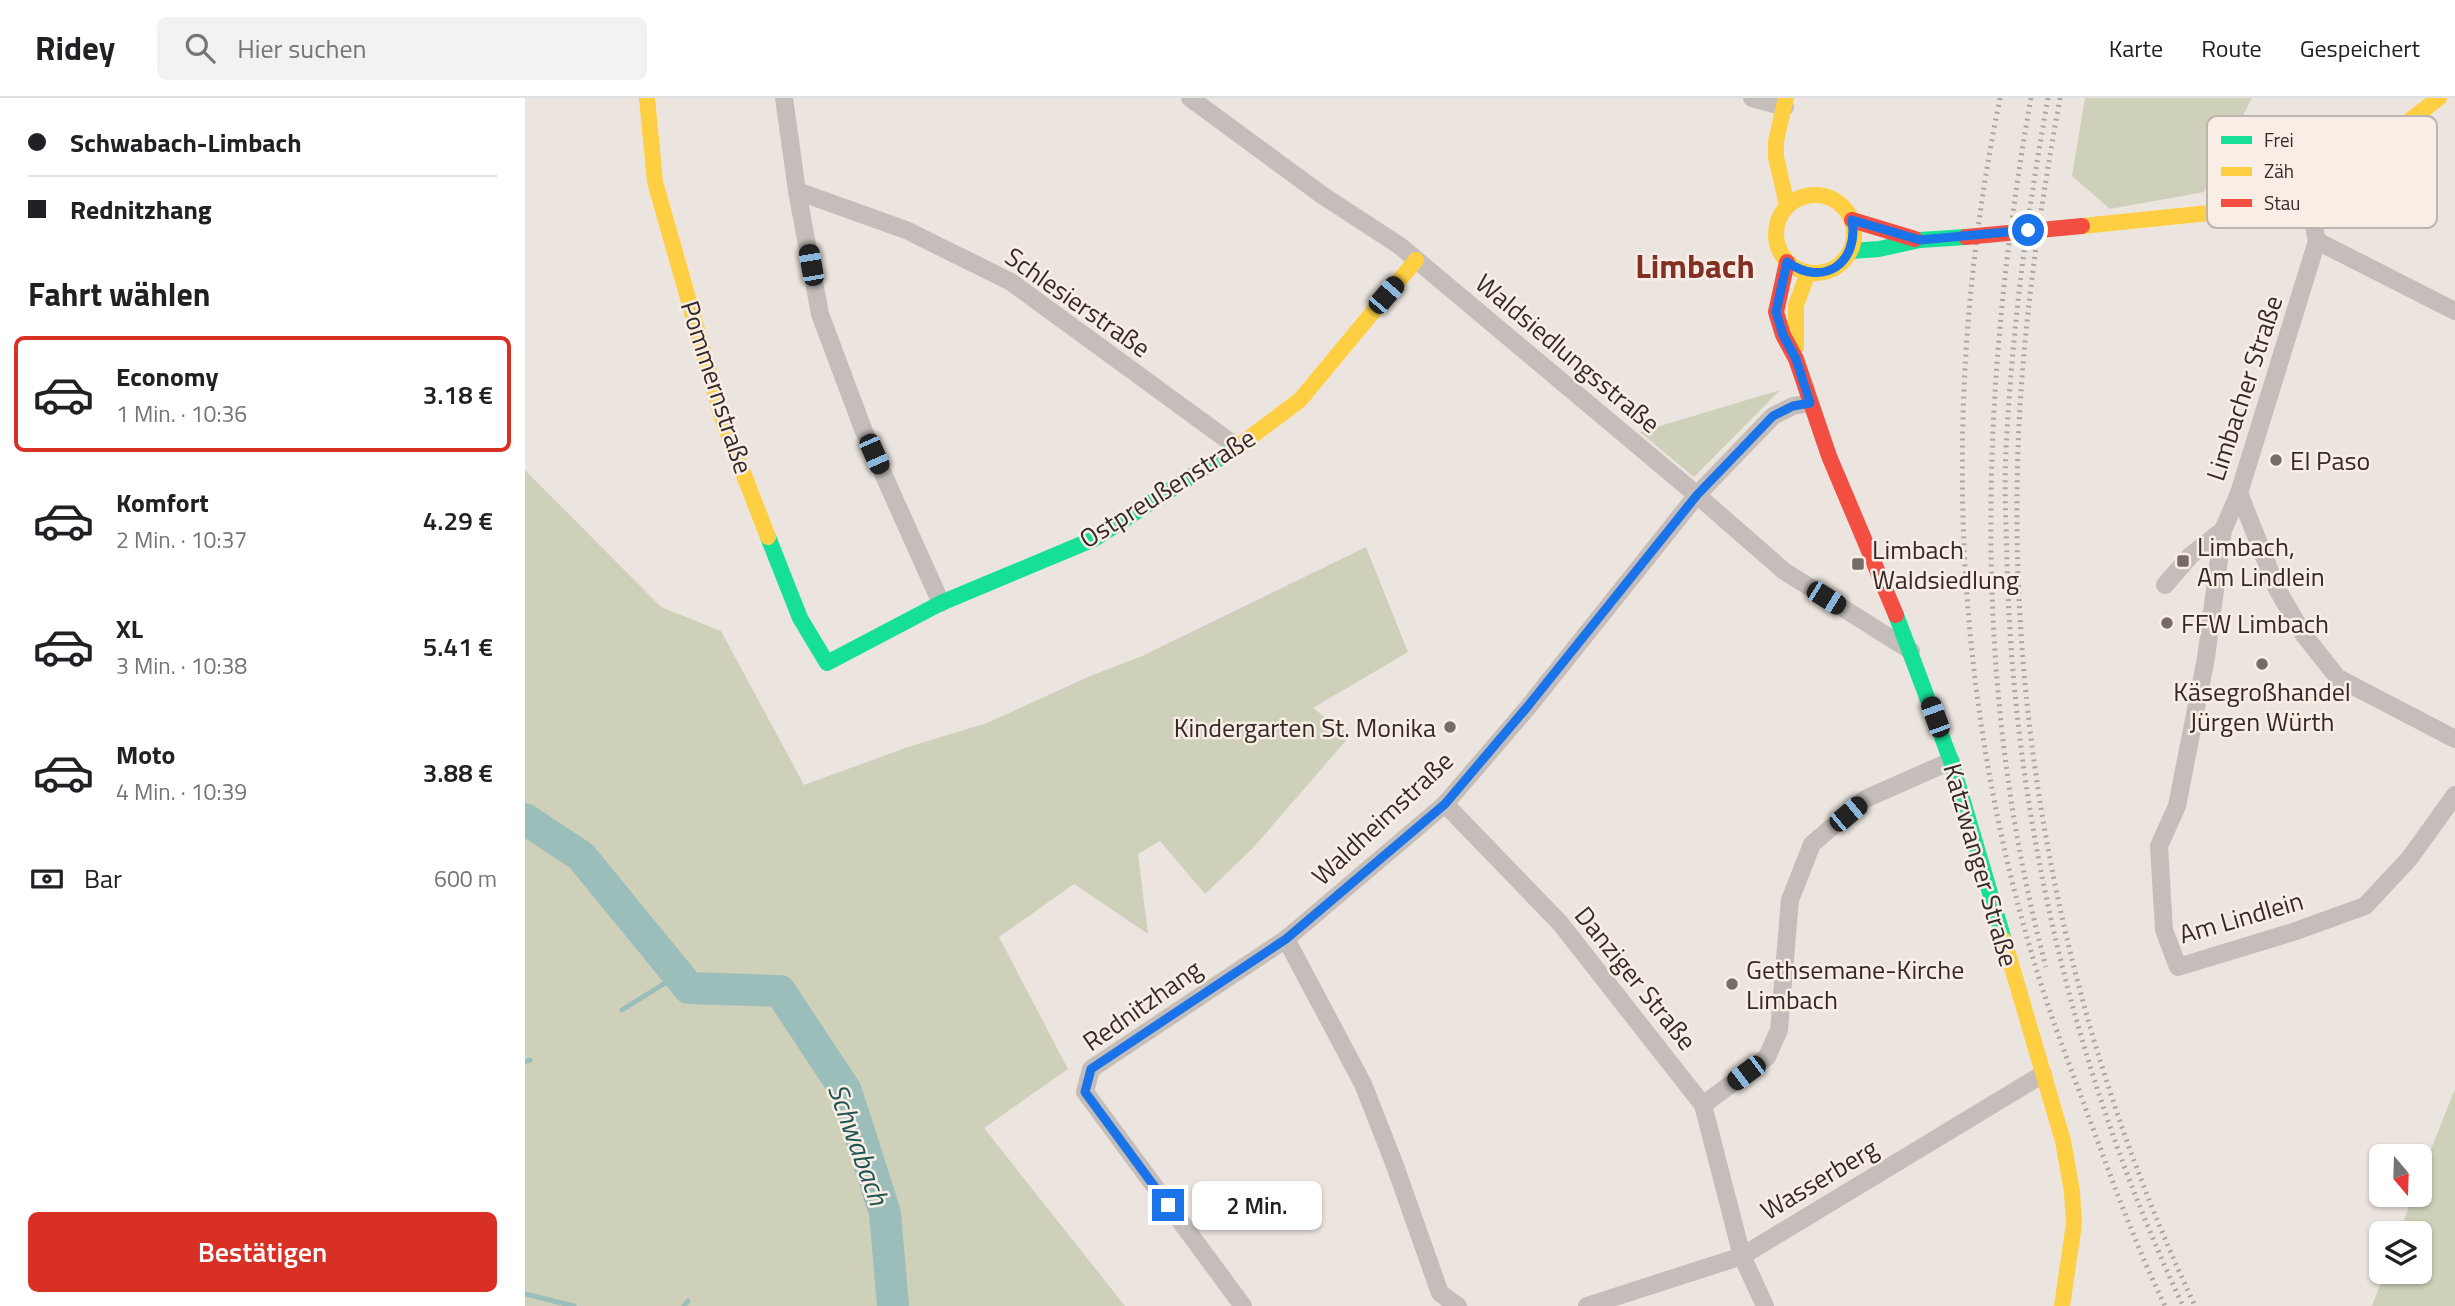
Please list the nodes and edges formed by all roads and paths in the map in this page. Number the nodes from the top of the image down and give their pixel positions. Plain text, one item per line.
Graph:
1 (647, 98) edge
2 (784, 98) edge
3 (1190, 98) edge
4 (1752, 98) edge
5 (2439, 98) edge
6 (1785, 108) edge
7 (2415, 116) edge
8 (1792, 154) dead end
9 (1801, 177) dead end
10 (797, 191) junction
11 (1813, 194) junction
12 (1787, 205) junction
13 (2207, 212) edge
14 (1852, 220) junction
15 (2315, 228) edge
16 (1920, 240) junction
17 (2318, 241) junction
18 (1851, 251) junction
19 (1416, 260) junction
20 (1787, 262) junction
21 (1808, 272) junction
22 (2455, 311) edge
23 (1796, 359) junction
24 (1810, 403) junction
25 (1237, 447) junction
26 (2239, 493) junction
27 (1697, 495) junction
28 (2224, 530) junction
29 (2165, 584) dead end
30 (941, 603) junction
31 (1910, 651) junction
32 (827, 663) joint
33 (2455, 739) edge
34 (1951, 761) junction
35 (2455, 795) edge
36 (1445, 804) junction
37 (1286, 939) junction
38 (2043, 1074) junction
39 (1703, 1105) junction
40 (1742, 1256) junction
41 (1611, 1302) edge
42 (1243, 1306) edge
43 (1458, 1306) edge
44 (1587, 1306) edge
45 (1765, 1306) edge
46 (2062, 1306) edge

1 - 32 main road, Pommernstraße
2 - 10 street
3 - 19 street, Waldsiedlungsstraße
4 - 6 street
5 - 7 main road
6 - 8 main road
6 - 12 main road
9 - 11 main road
10 - 25 street, Schlesierstraße
10 - 30 street
11 - 12 main road
11 - 14 main road
12 - 20 main road
13 - 16 main road, bridge
14 - 16 main road
14 - 18 main road
15 - 17 street
16 - 18 main road
17 - 22 street
17 - 26 street, Limbacher Straße
18 - 21 main road
19 - 25 main road, Ostpreußenstraße
19 - 27 street, Waldsiedlungsstraße
20 - 21 main road
20 - 23 main road, Katzwanger Straße
21 - 23 main road, Katzwanger Straße
23 - 24 main road, Katzwanger Straße
24 - 27 street, Waldheimstraße
24 - 31 main road, Katzwanger Straße
25 - 30 main road, Ostpreußenstraße
26 - 28 street, Limbacher Straße
26 - 33 street
27 - 31 street, Waldsiedlungsstraße
27 - 36 street, Waldheimstraße
28 - 29 street
28 - 35 street, Am Lindlein
30 - 32 main road, Ostpreußenstraße
31 - 34 main road, Katzwanger Straße
34 - 38 main road, Katzwanger Straße
34 - 39 street
36 - 37 street, Waldheimstraße
36 - 39 street, Danziger Straße
37 - 42 street, Rednitzhang
37 - 43 street
38 - 40 street, Wasserberg
38 - 46 main road, Katzwanger Straße
39 - 40 street, Danziger Straße
40 - 41 street, Wasserberg
40 - 45 street, Danziger Straße
41 - 44 street, Wasserberg

